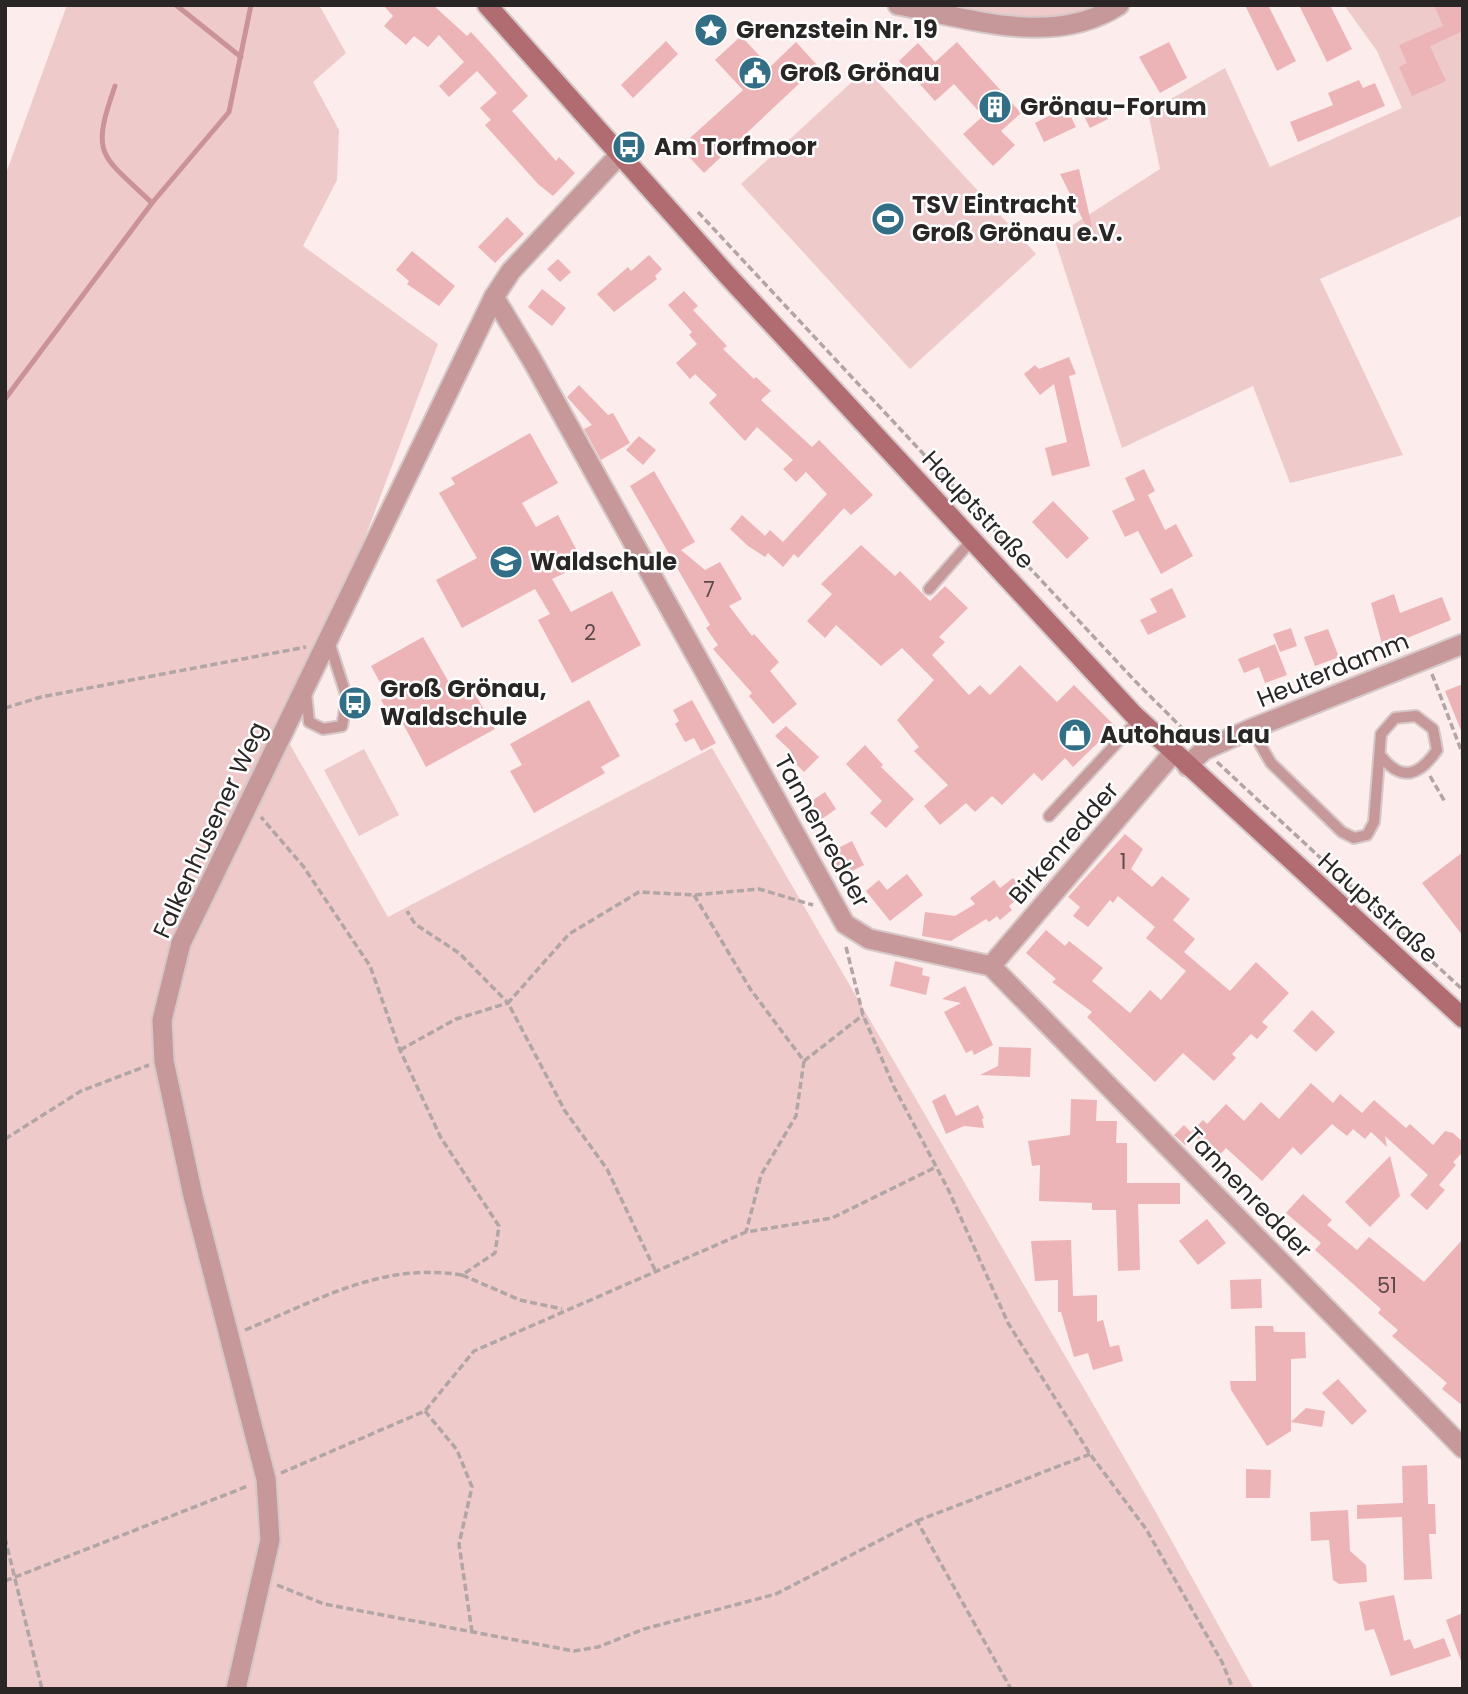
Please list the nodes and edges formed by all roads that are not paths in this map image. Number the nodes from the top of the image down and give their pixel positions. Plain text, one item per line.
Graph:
1 (487, 5) edge
2 (898, 5) edge
3 (1119, 5) edge
4 (621, 153) junction
5 (494, 297) junction
6 (972, 540) junction
7 (929, 589) dead end
8 (329, 642) junction
9 (1463, 645) edge
10 (306, 688) junction
11 (1139, 719) junction
12 (1251, 729) junction
13 (1381, 756) junction
14 (1181, 759) junction
15 (1049, 816) dead end
16 (991, 966) junction
17 (1463, 1018) edge
18 (1463, 1448) edge
19 (236, 1689) edge

1 - 4 main road, Hauptstraße
2 - 3 street
4 - 5 street, Falkenhusener Weg
4 - 6 main road, Hauptstraße
5 - 8 street, Falkenhusener Weg
5 - 16 street, Tannenredder
6 - 7 lane
6 - 11 main road, Hauptstraße
8 - 10 street, Falkenhusener Weg
8 - 10 lane
9 - 12 street, Heuterdamm
10 - 19 street, Falkenhusener Weg
11 - 14 main road, Hauptstraße
11 - 15 lane
12 - 13 lane
12 - 14 street, Heuterdamm
13 - 13 lane
14 - 16 street, Birkenredder
14 - 17 main road, Hauptstraße
16 - 18 street, Tannenredder

